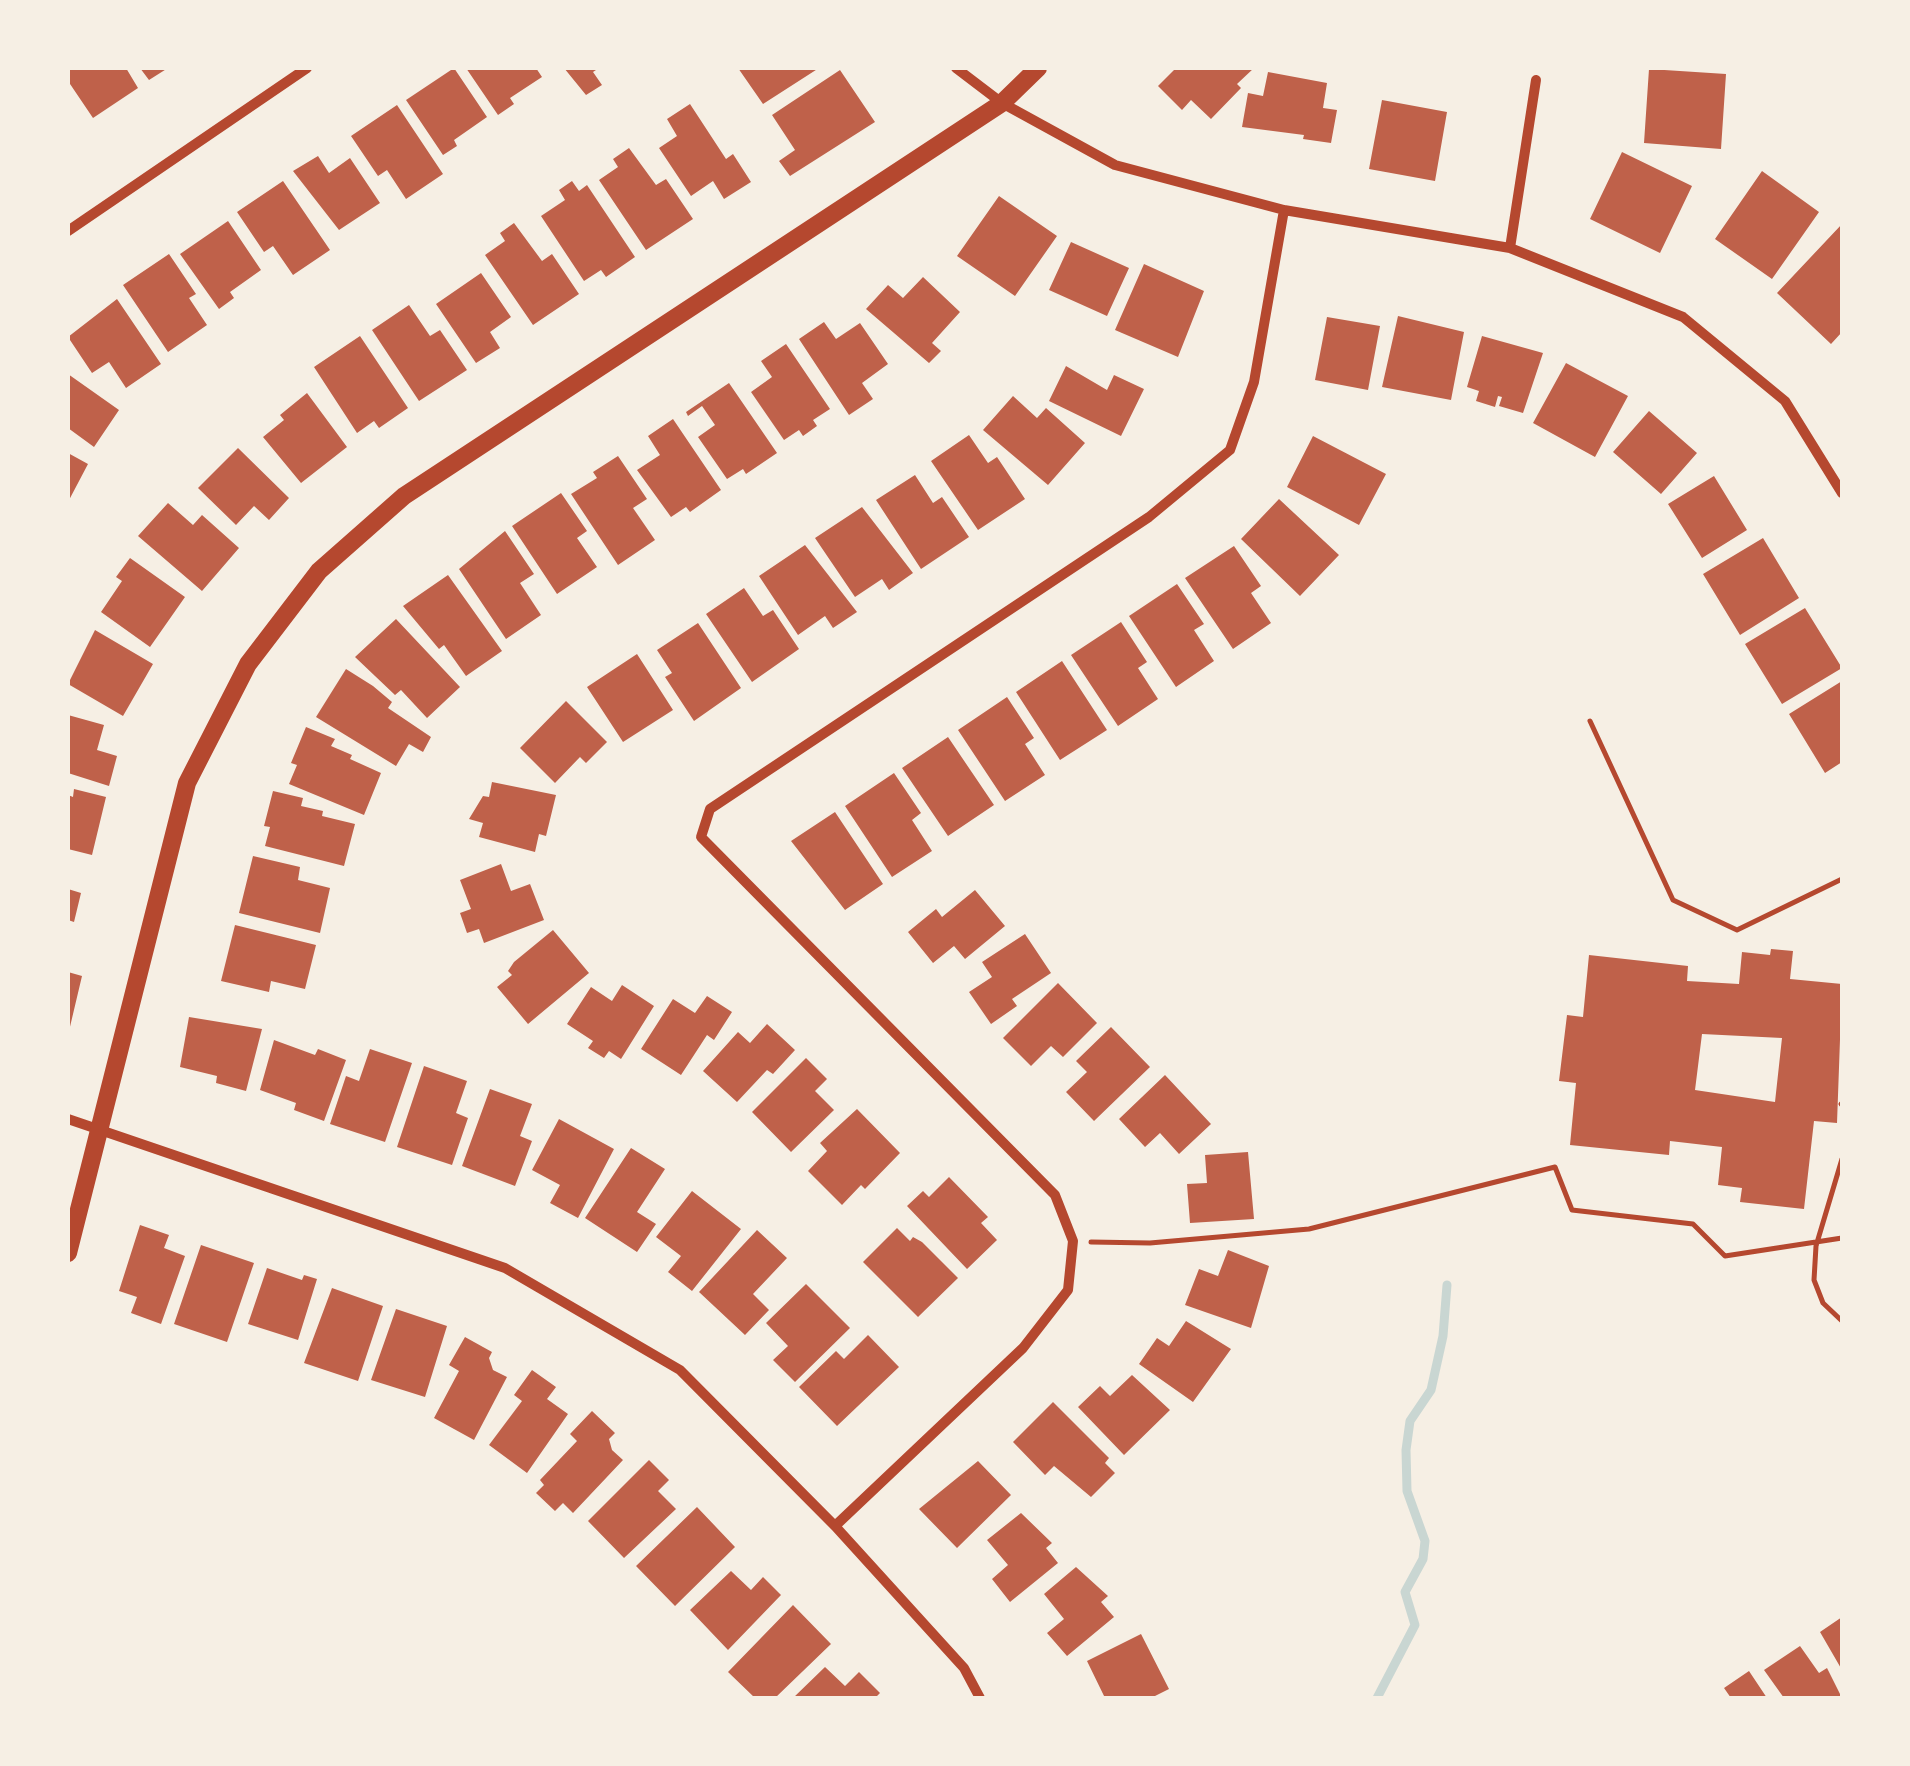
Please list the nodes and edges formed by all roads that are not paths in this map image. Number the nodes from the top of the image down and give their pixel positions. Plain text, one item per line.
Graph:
1 (307, 68) edge
2 (956, 68) edge
3 (1038, 68) edge
4 (1536, 80) dead end
5 (1002, 103) junction
6 (1284, 210) junction
7 (68, 231) edge
8 (1510, 248) junction
9 (1842, 493) edge
10 (68, 1120) edge
11 (99, 1128) junction
12 (68, 1253) edge
13 (835, 1526) junction
14 (980, 1698) edge

1 - 7 street
2 - 5 street
3 - 5 street
4 - 8 street
5 - 6 street
5 - 11 street
6 - 8 street
6 - 13 street
8 - 9 street
10 - 11 street
11 - 12 street
11 - 13 street
13 - 14 street

